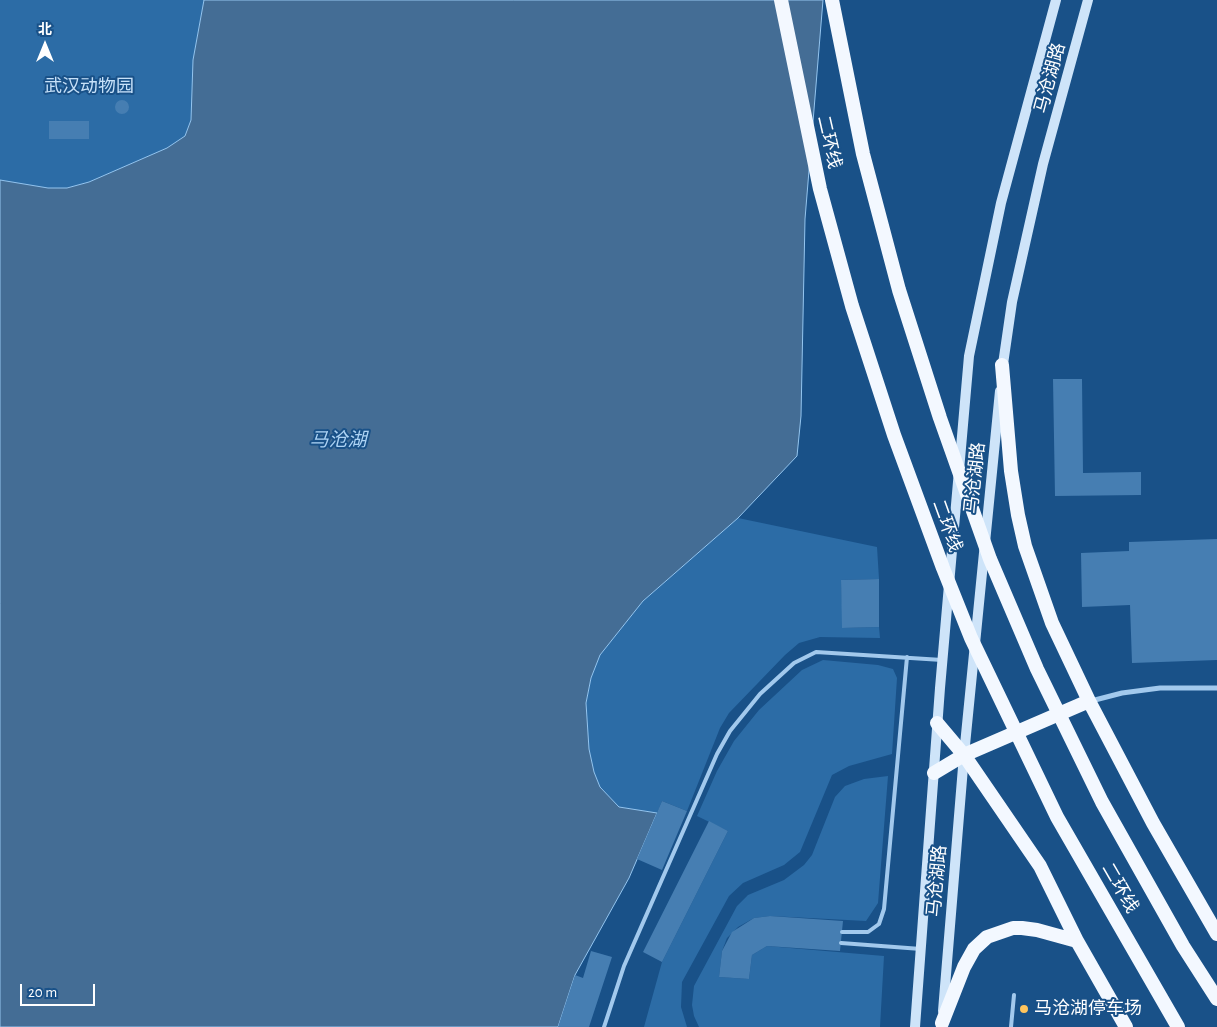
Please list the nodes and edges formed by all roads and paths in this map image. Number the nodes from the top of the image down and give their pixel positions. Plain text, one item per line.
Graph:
1 (781, 0) edge
2 (832, 0) edge
3 (1056, 0) edge
4 (1088, 0) edge
5 (1002, 365) junction
6 (907, 658) junction
7 (942, 660) junction
8 (1217, 688) edge
9 (1088, 701) junction
10 (937, 724) junction
11 (964, 755) junction
12 (934, 773) junction
13 (842, 932) dead end
14 (1217, 934) edge
15 (1077, 941) junction
16 (841, 944) dead end
17 (920, 949) junction
18 (1014, 995) dead end
19 (1217, 1000) edge
20 (942, 1025) edge
21 (604, 1027) edge
22 (915, 1027) edge
23 (1011, 1027) edge
24 (1126, 1027) edge
25 (1178, 1027) edge

1 - 25 highway, 二环线, bridge
2 - 19 highway, 二环线, bridge
3 - 7 main road, 马沧湖路
4 - 5 main road, 马沧湖路
5 - 9 highway
5 - 11 main road, 马沧湖路
6 - 7 lane
6 - 13 lane
6 - 21 lane
7 - 10 main road, 马沧湖路
8 - 9 street
9 - 11 highway
9 - 14 highway
10 - 11 highway
10 - 12 main road, 马沧湖路
11 - 12 highway
11 - 15 highway
11 - 20 main road, 马沧湖路
12 - 17 main road, 马沧湖路
15 - 20 highway
15 - 24 highway
16 - 17 lane
17 - 22 main road, 马沧湖路
18 - 23 lane

